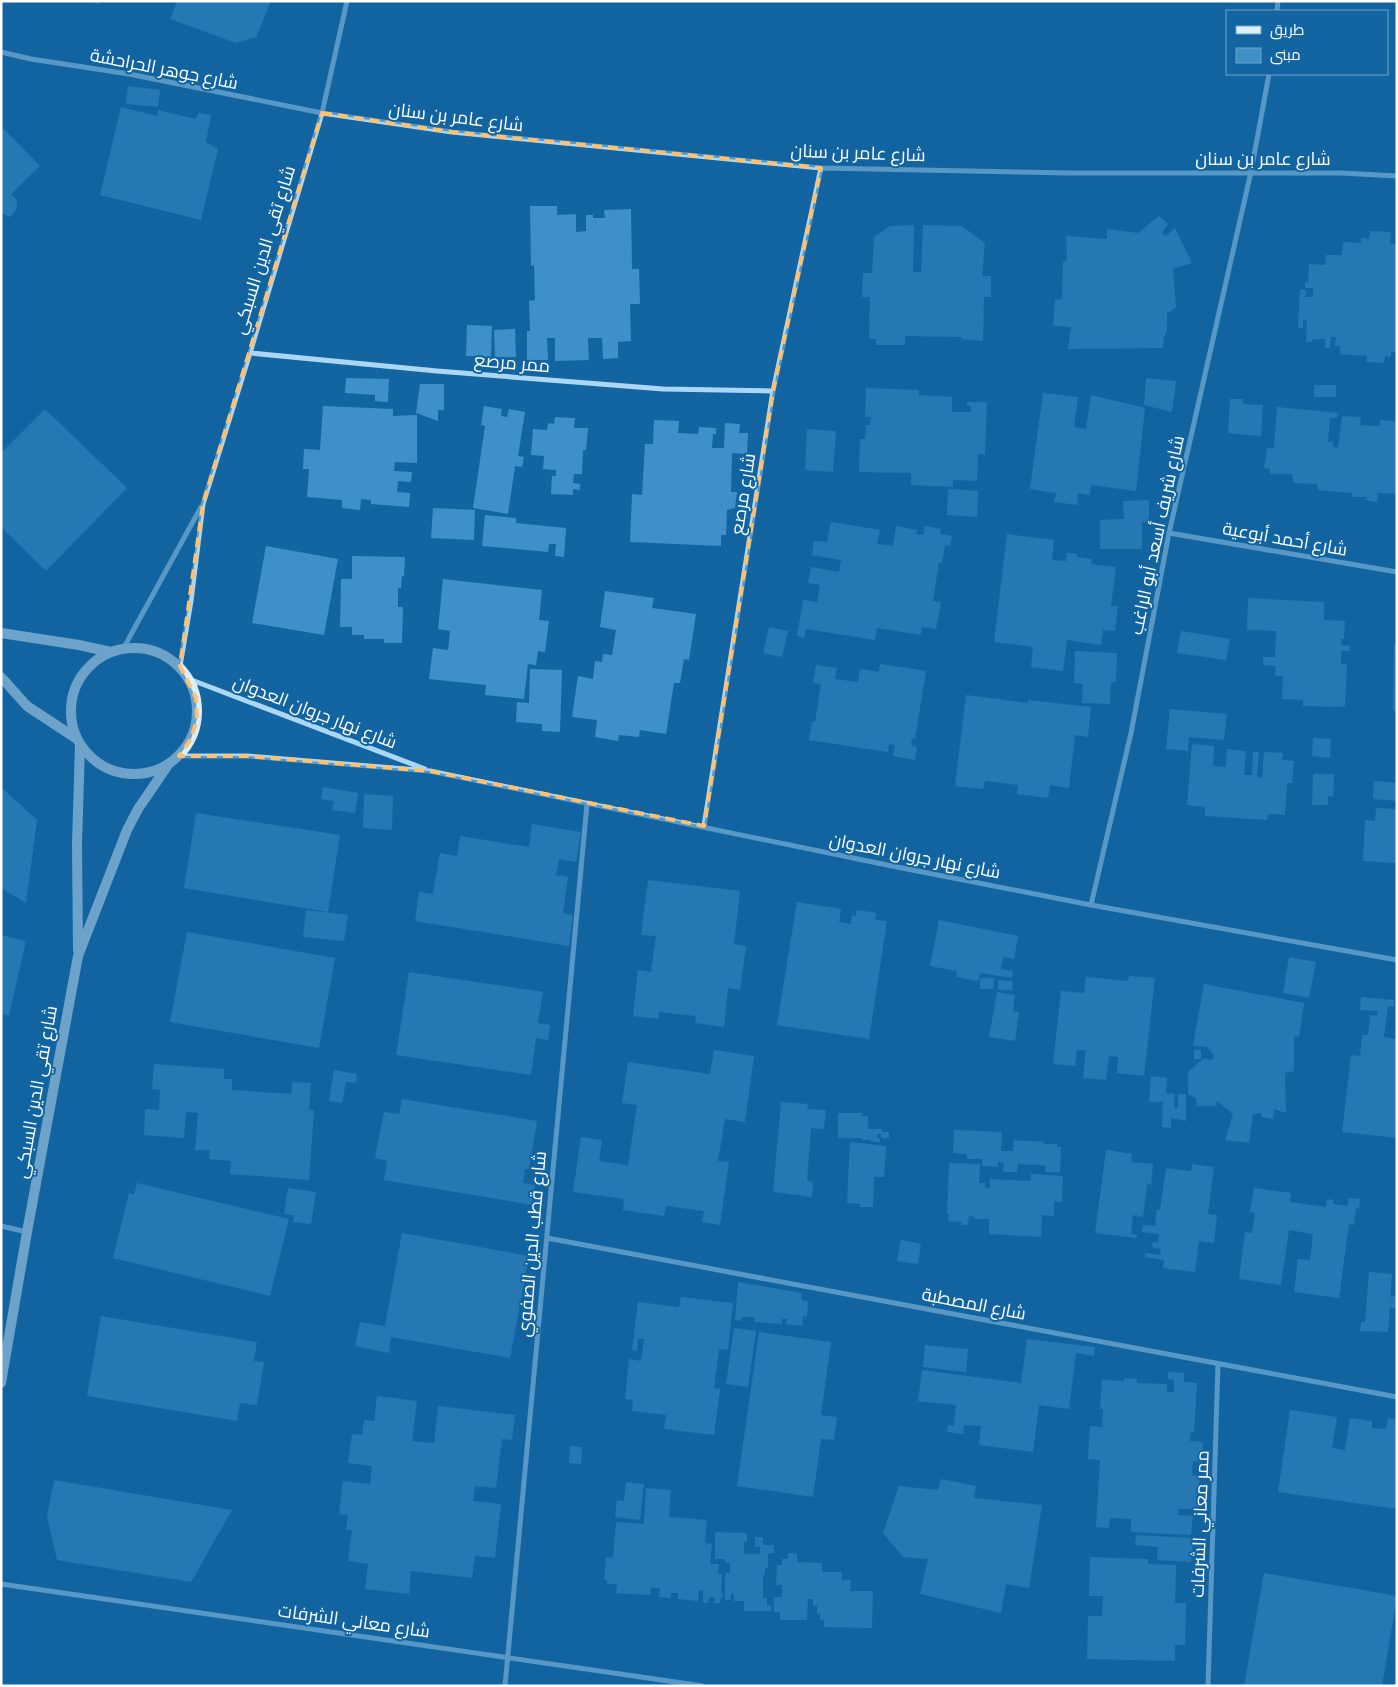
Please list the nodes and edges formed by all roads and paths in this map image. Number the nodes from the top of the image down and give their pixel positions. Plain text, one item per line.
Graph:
1 (347, 1) edge
2 (1, 52) edge
3 (1269, 75) edge
4 (322, 114) junction
5 (821, 168) junction
6 (1251, 172) junction
7 (1397, 176) edge
8 (250, 353) junction
9 (773, 391) junction
10 (203, 504) junction
11 (1169, 533) junction
12 (1397, 572) edge
13 (1, 633) edge
14 (123, 648) junction
15 (111, 652) junction
16 (180, 666) junction
17 (1, 677) edge
18 (189, 678) junction
19 (79, 742) junction
20 (179, 756) junction
21 (168, 765) junction
22 (430, 771) junction
23 (586, 804) junction
24 (704, 826) junction
25 (1091, 905) junction
26 (78, 956) junction
27 (1397, 960) edge
28 (1, 1226) edge
29 (27, 1232) junction
30 (547, 1238) junction
31 (1218, 1364) junction
32 (1, 1383) edge
33 (1397, 1397) edge
34 (1, 1584) edge
35 (508, 1658) junction
36 (504, 1686) edge
37 (703, 1686) edge
38 (1208, 1686) edge

1 - 4 street, شارع تقي الدين السبكي
2 - 4 street, شارع جوهر الحراحشة
3 - 6 street, شارع شريف أسعد أبو الراغب
4 - 5 street, شارع عامر بن سنان
4 - 8 street, شارع تقي الدين السبكي
5 - 6 street, شارع عامر بن سنان
5 - 9 street, شارع مرصع
6 - 7 street, شارع عامر بن سنان
6 - 11 street, شارع شريف أسعد أبو الراغب
8 - 9 street, ممر مرصع
8 - 10 street, شارع تقي الدين السبكي
9 - 24 street, شارع مرصع
10 - 14 street, شارع تقي الدين السبكي
10 - 16 street, شارع تقي الدين السبكي
11 - 12 street, شارع أحمد أبوعية
11 - 25 street, شارع شريف أسعد أبو الراغب
13 - 15 street
14 - 15 street
14 - 16 street
15 - 19 street
16 - 18 street
17 - 19 street
18 - 20 street
18 - 22 street, شارع نهار جروان العدوان
19 - 21 street
19 - 26 street, شارع تقي الدين السبكي
20 - 21 street
20 - 22 street, شارع نهار جروان العدوان
21 - 26 street, شارع تقي الدين السبكي
22 - 23 street, شارع نهار جروان العدوان
23 - 24 street, شارع نهار جروان العدوان
23 - 30 street, شارع قطب الدين الصفوي
24 - 25 street, شارع نهار جروان العدوان
25 - 27 street, شارع نهار جروان العدوان
26 - 29 street, شارع تقي الدين السبكي
28 - 29 street
29 - 32 street, شارع تقي الدين السبكي
30 - 31 street, شارع المصطبة
30 - 35 street, شارع قطب الدين الصفوي
31 - 33 street, شارع المصطبة
31 - 38 street, ممر معاني الشرفات
34 - 35 street, شارع معاني الشرفات
35 - 36 street, شارع قطب الدين الصفوي
35 - 37 street, شارع معاني الشرفات

